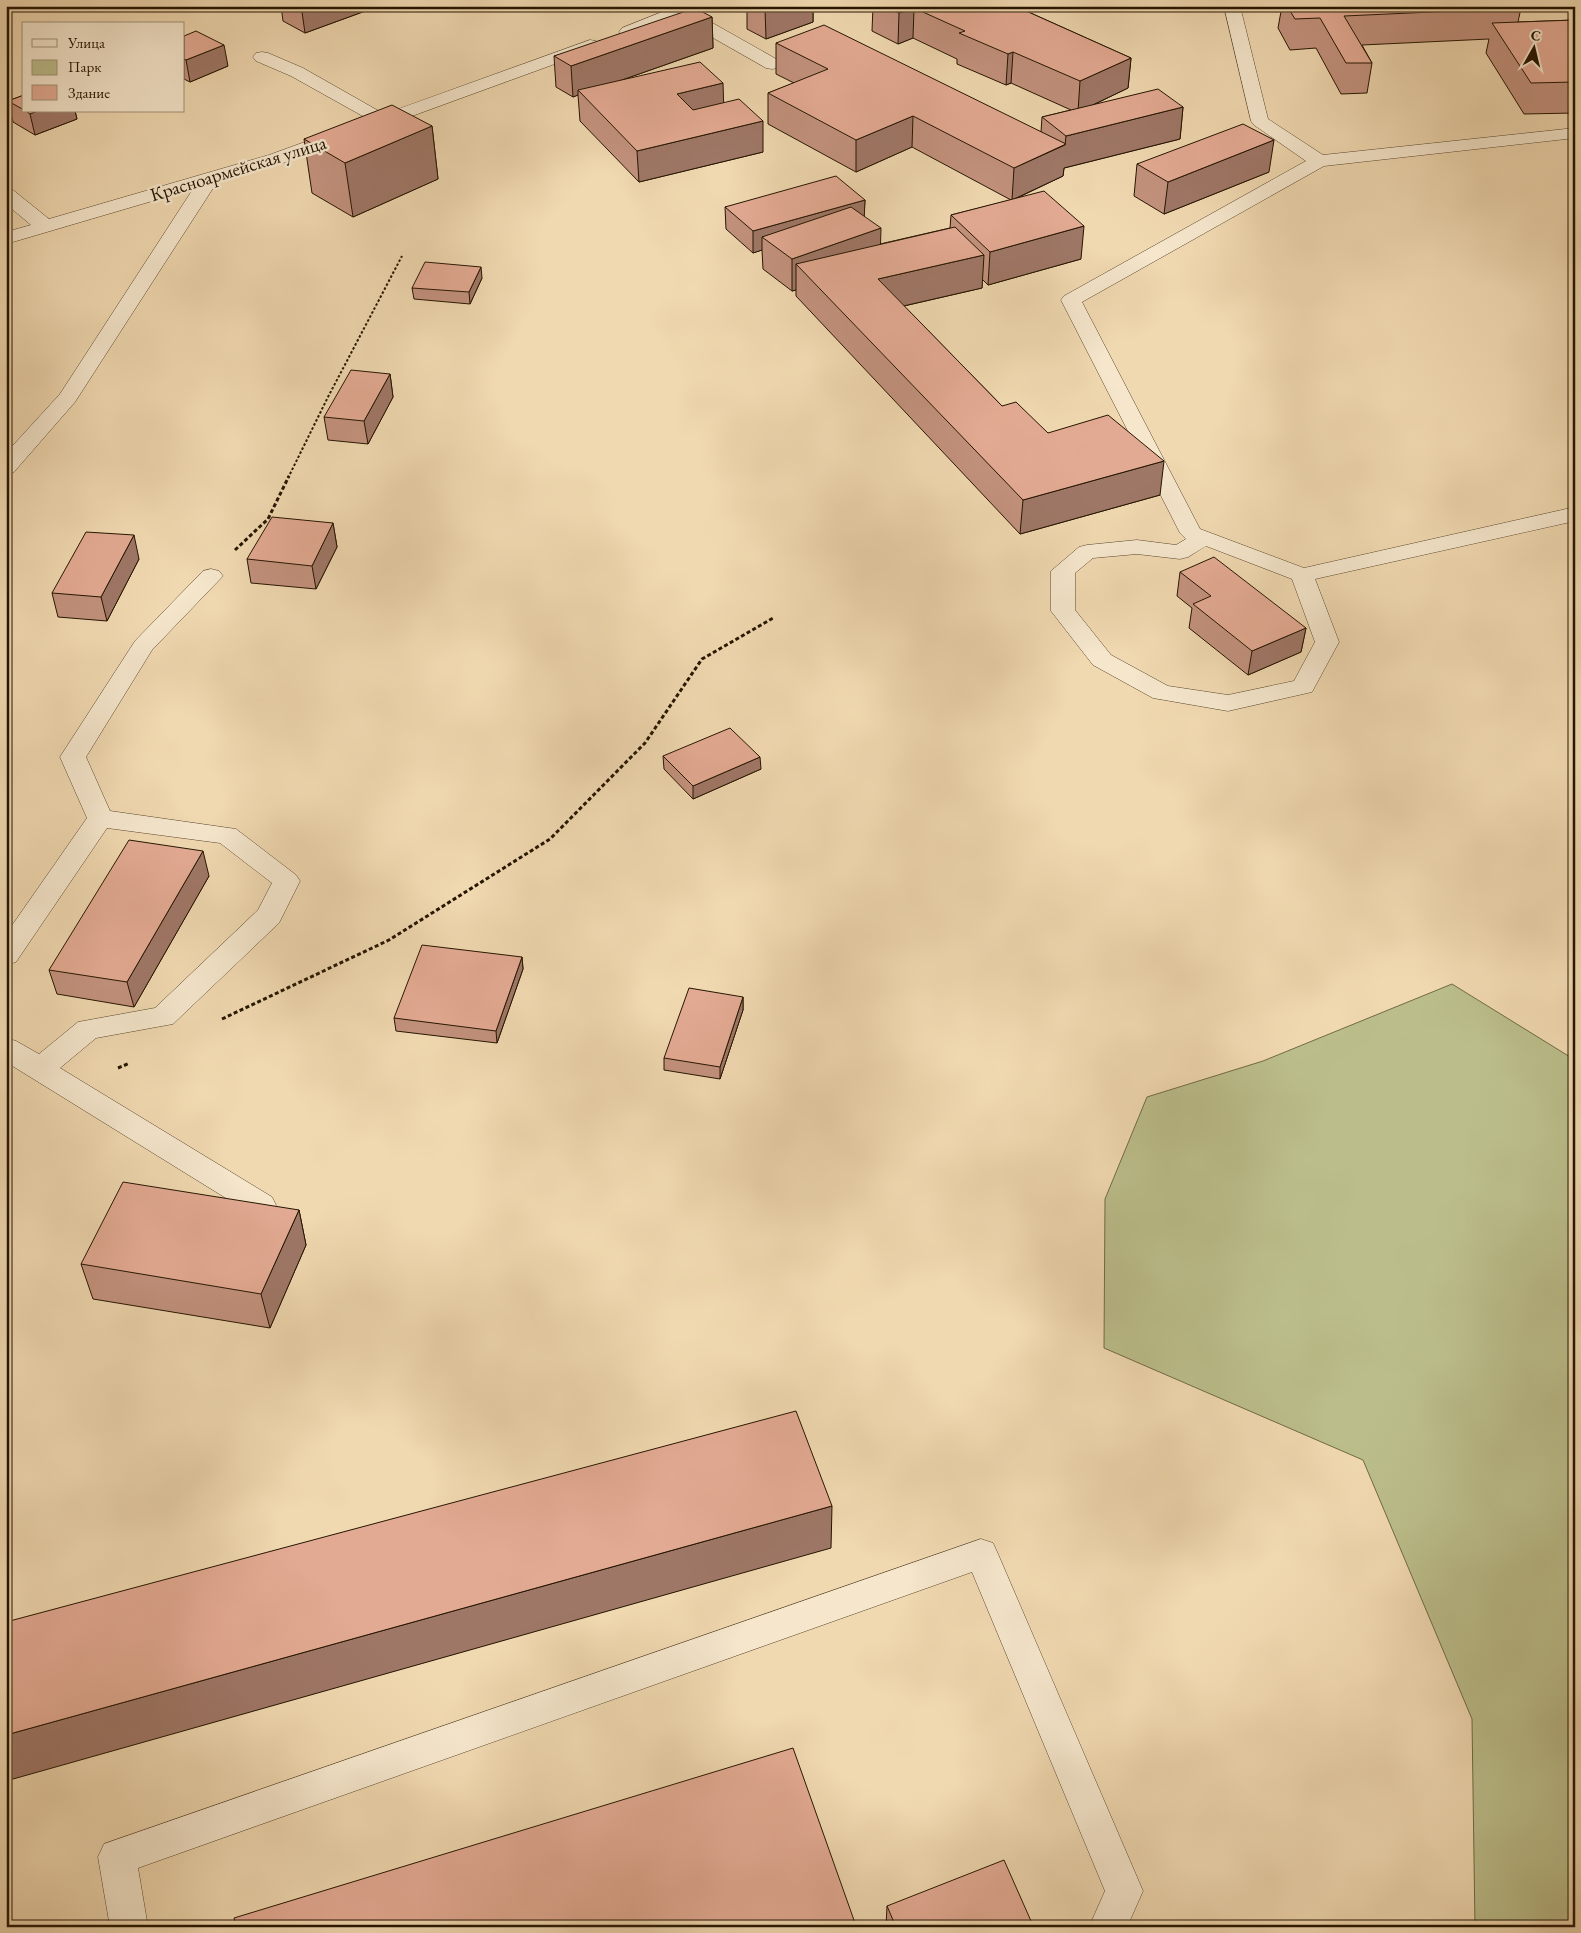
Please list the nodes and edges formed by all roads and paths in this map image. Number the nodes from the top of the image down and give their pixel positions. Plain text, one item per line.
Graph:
1 (1232, 6) edge
2 (686, 9) edge
3 (262, 57) dead end
4 (772, 64) dead end
5 (382, 120) junction
6 (1575, 133) edge
7 (1319, 161) junction
8 (210, 178) junction
9 (6, 194) edge
10 (46, 226) junction
11 (6, 238) edge
12 (402, 256) dead end
13 (6, 466) edge
14 (1575, 514) edge
15 (1204, 538) junction
16 (1302, 575) junction
17 (211, 576) joint
18 (773, 618) dead end
19 (100, 818) junction
20 (6, 955) edge
21 (218, 1021) dead end
22 (6, 1048) edge
23 (137, 1059) dead end
24 (40, 1069) junction
25 (74, 1089) junction
26 (261, 1205) edge
27 (129, 1927) edge
28 (1108, 1927) edge

1 - 7 street
2 - 4 street
2 - 5 street, Красноармейская улица
3 - 5 street
5 - 8 street, Красноармейская улица
6 - 7 street
7 - 15 street
8 - 10 street, Красноармейская улица
8 - 13 street
9 - 10 street
10 - 11 street, Красноармейская улица
12 - 17 path
14 - 16 street
15 - 16 street
15 - 16 street
17 - 19 street
18 - 21 path
19 - 20 street
19 - 24 street
22 - 24 street
23 - 25 path
24 - 25 street
25 - 26 street
27 - 28 street

